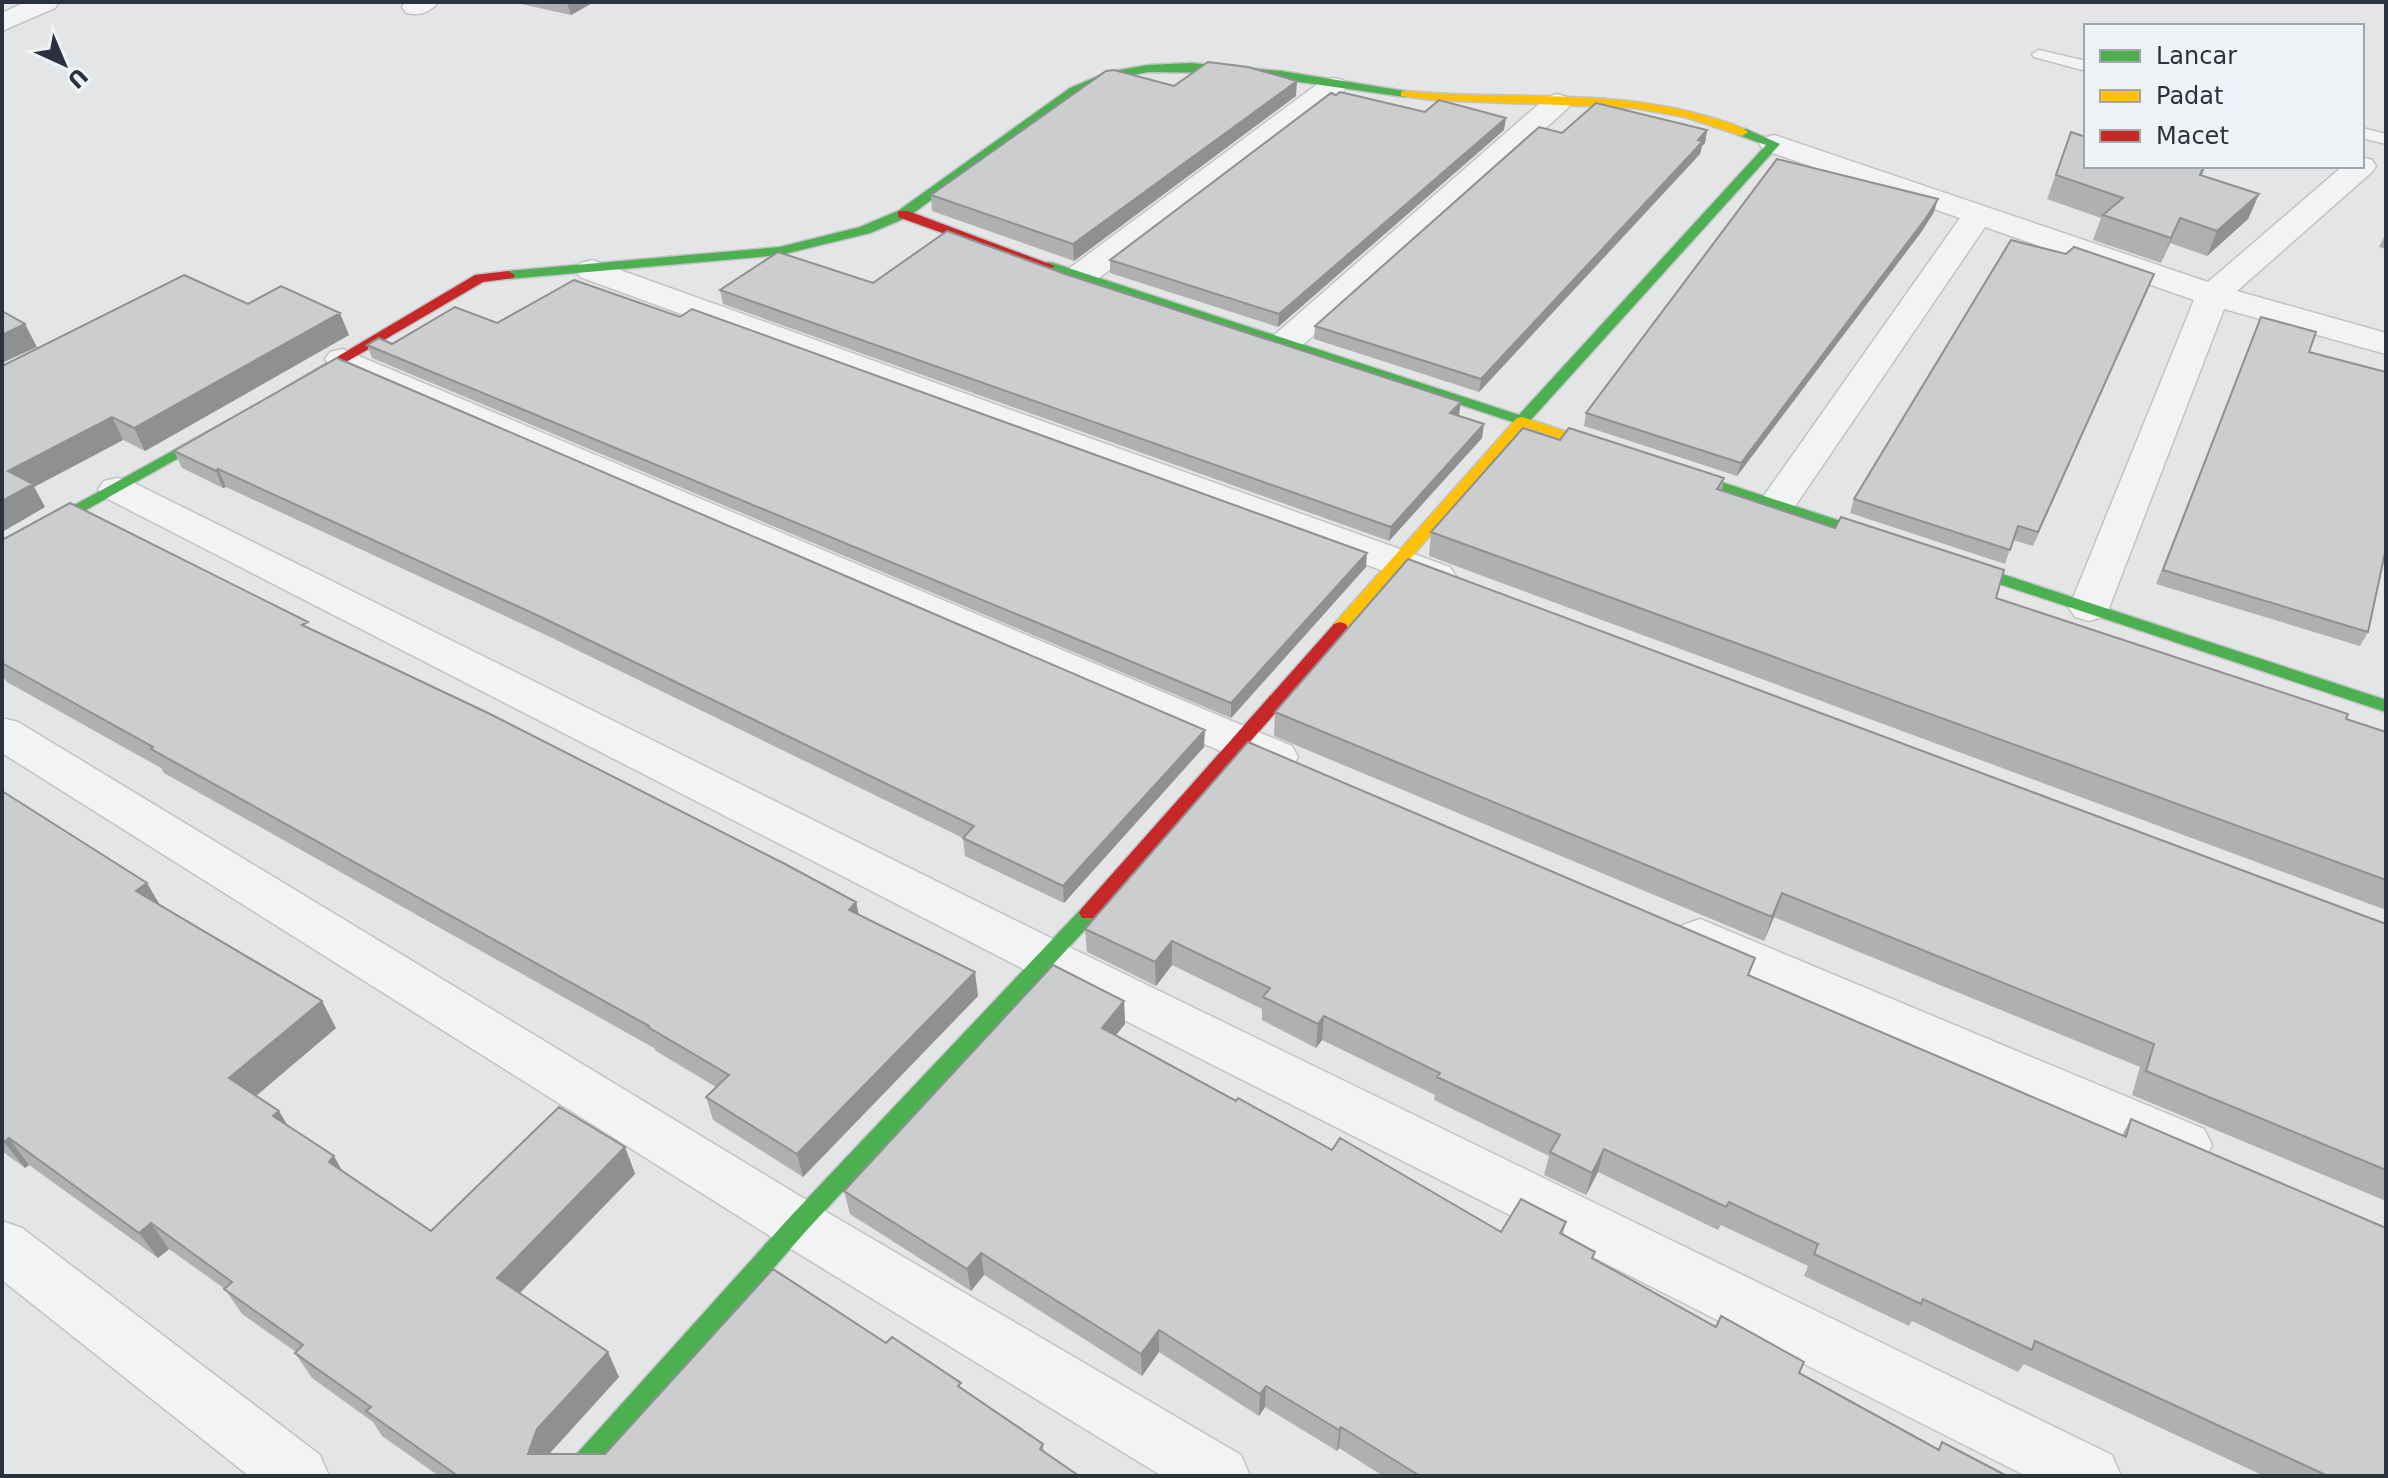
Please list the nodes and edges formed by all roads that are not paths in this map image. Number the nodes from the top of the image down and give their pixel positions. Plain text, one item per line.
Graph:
1 (46, 2) edge
2 (2, 23) edge
3 (2039, 54) dead end
4 (2084, 65) edge
5 (1333, 86) junction
6 (1557, 103) junction
7 (2364, 134) edge
8 (2386, 139) edge
9 (1774, 144) junction
10 (2386, 148) edge
11 (2364, 164) edge
12 (2360, 168) edge
13 (903, 214) junction
14 (1977, 216) junction
15 (592, 270) junction
16 (1079, 277) junction
17 (2213, 295) junction
18 (1284, 344) junction
19 (2386, 344) edge
20 (342, 359) junction
21 (276, 397) edge
22 (249, 413) edge
23 (1522, 421) junction
24 (117, 489) junction
25 (1777, 504) junction
26 (2, 552) edge
27 (1399, 562) junction
28 (1474, 590) edge
29 (2089, 608) junction
30 (2386, 706) edge
31 (2, 733) edge
32 (1238, 741) junction
33 (1310, 772) edge
34 (1659, 920) edge
35 (1048, 959) junction
36 (2226, 1162) edge
37 (798, 1224) junction
38 (10, 1266) edge
39 (298, 1476) edge
40 (574, 1476) edge
41 (1219, 1476) edge
42 (2090, 1476) edge

1 - 2 street
3 - 4 lane
5 - 6 street
5 - 13 street
5 - 16 street
6 - 9 street
6 - 18 street
7 - 8 lane
9 - 14 street
9 - 23 street
10 - 11 street
12 - 17 street
13 - 15 street
13 - 16 street
14 - 17 street
14 - 25 street
15 - 20 street
15 - 27 street
16 - 18 street
17 - 19 street
17 - 29 street
18 - 23 street
20 - 21 street
20 - 32 street
22 - 24 street
23 - 25 street
23 - 27 street
24 - 26 street
24 - 35 street
25 - 29 street
27 - 28 street
27 - 32 street
29 - 30 street
31 - 37 street
32 - 33 street
32 - 35 street
34 - 36 street
35 - 37 street
35 - 42 street
37 - 40 street
37 - 41 street
38 - 39 street

